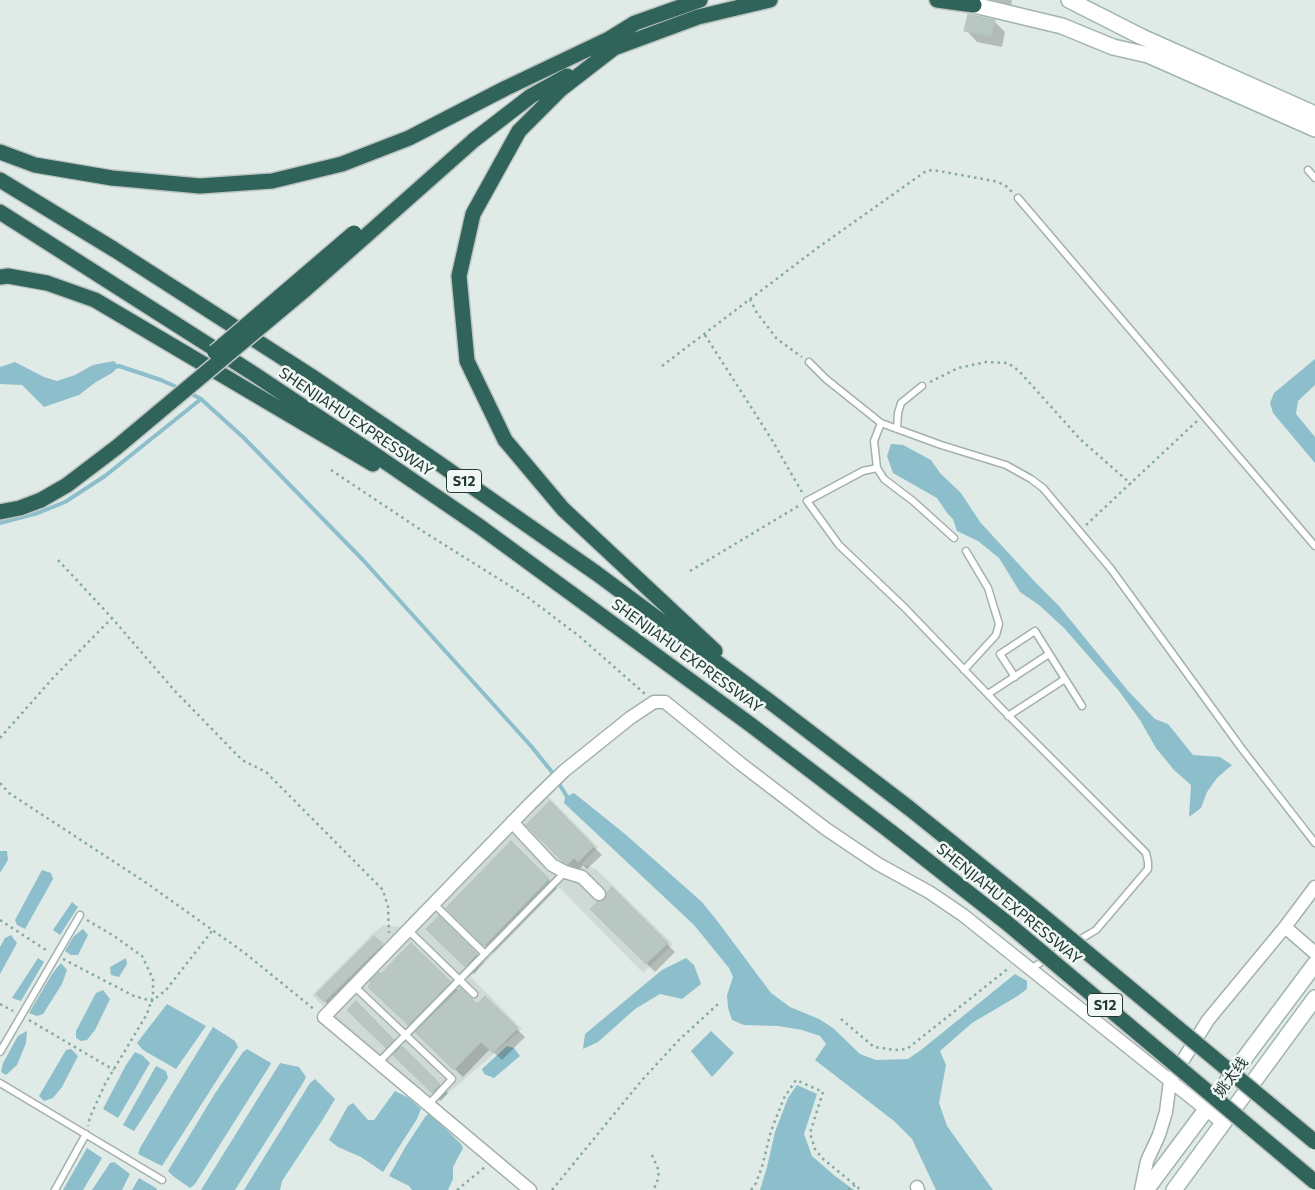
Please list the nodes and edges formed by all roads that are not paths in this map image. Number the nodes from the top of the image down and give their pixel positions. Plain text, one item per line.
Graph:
1 (700, 0) edge
2 (770, 0) edge
3 (937, 0) edge
4 (1069, 0) edge
5 (974, 5) joint
6 (611, 44) junction
7 (1315, 114) edge
8 (1315, 129) edge
9 (0, 152) edge
10 (1308, 170) dead end
11 (1315, 178) edge
12 (0, 180) edge
13 (1018, 198) road end
14 (0, 212) edge
15 (0, 277) edge
16 (809, 362) road end
17 (922, 386) road end
18 (882, 423) junction
19 (897, 429) junction
20 (877, 468) junction
21 (40, 495) junction
22 (0, 503) edge
23 (0, 512) edge
24 (479, 526) junction
25 (954, 538) dead end
26 (1315, 546) edge
27 (966, 551) dead end
28 (1049, 654) junction
29 (964, 670) junction
30 (1015, 676) junction
31 (1065, 679) junction
32 (988, 694) junction
33 (769, 701) junction
34 (1082, 706) dead end
35 (1008, 716) junction
36 (512, 822) junction
37 (1315, 843) edge
38 (565, 872) junction
39 (1315, 887) edge
40 (599, 894) dead end
41 (433, 903) junction
42 (80, 915) road end
43 (1285, 927) junction
44 (408, 930) junction
45 (1315, 952) edge
46 (485, 954) junction
47 (1315, 964) edge
48 (1030, 969) junction
49 (460, 980) junction
50 (354, 986) junction
51 (474, 994) dead end
52 (1315, 998) edge
53 (406, 1035) junction
54 (0, 1052) edge
55 (378, 1063) junction
56 (1170, 1081) junction
57 (0, 1083) edge
58 (428, 1105) junction
59 (1206, 1110) junction
60 (1222, 1123) junction
61 (86, 1134) junction
62 (1315, 1142) edge
63 (162, 1180) dead end
64 (1315, 1182) edge
65 (55, 1190) edge
66 (530, 1190) edge
67 (1141, 1190) edge
68 (1146, 1190) edge
69 (1174, 1190) edge

1 - 6 highway
2 - 6 highway
3 - 5 highway
4 - 7 main road
5 - 8 main road
6 - 9 highway
6 - 21 highway, bridge
6 - 33 highway
10 - 11 lane
12 - 33 highway, SHENJIAHU EXPRESSWAY / S12
13 - 26 lane
14 - 24 highway, SHENJIAHU EXPRESSWAY / S12
15 - 24 highway
16 - 18 lane
17 - 19 lane
18 - 19 lane
18 - 20 lane
19 - 37 lane
20 - 25 lane
20 - 29 lane
21 - 22 highway
21 - 23 highway
24 - 64 highway, SHENJIAHU EXPRESSWAY / S12, bridge
27 - 29 lane
28 - 30 lane
28 - 30 lane
28 - 31 lane
29 - 32 lane
30 - 32 lane
31 - 34 lane
31 - 35 lane
32 - 35 lane
33 - 62 highway, SHENJIAHU EXPRESSWAY / S12, bridge
35 - 48 lane
36 - 38 street
36 - 41 street
36 - 48 street
38 - 40 street
38 - 46 lane
39 - 43 street
41 - 44 street
41 - 46 lane
42 - 54 lane
43 - 45 street
43 - 56 street
44 - 49 lane
44 - 50 street
46 - 49 lane
47 - 59 main road, 姚太线
48 - 56 street
49 - 51 lane
49 - 53 lane
50 - 53 lane
50 - 55 street
52 - 60 main road, 姚太线
53 - 55 lane
53 - 58 lane
55 - 58 street
56 - 59 street
56 - 67 street
57 - 61 lane
58 - 66 street
59 - 60 street
59 - 68 main road, 姚太线
60 - 69 main road, 姚太线
61 - 63 lane
61 - 65 lane

